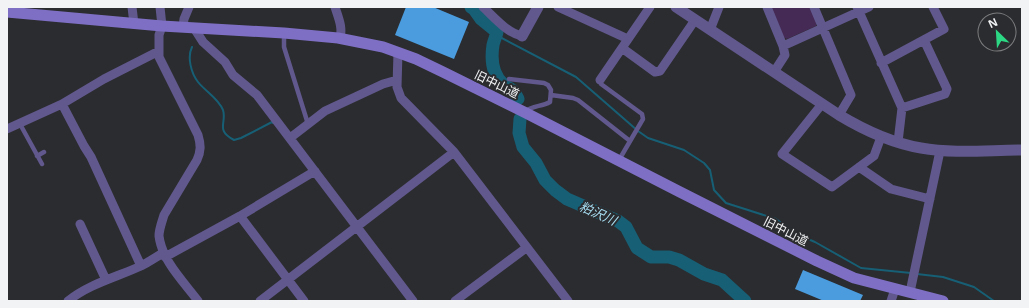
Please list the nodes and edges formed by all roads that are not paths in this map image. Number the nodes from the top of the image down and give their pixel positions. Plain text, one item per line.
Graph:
1 (132, 7) edge
2 (160, 7) edge
3 (189, 7) edge
4 (335, 7) edge
5 (538, 7) edge
6 (558, 7) edge
7 (650, 7) edge
8 (676, 7) edge
9 (718, 7) edge
10 (767, 7) edge
11 (814, 7) edge
12 (869, 7) edge
13 (933, 7) edge
14 (487, 9) edge
15 (858, 9) edge
16 (41, 11) edge
17 (7, 12) edge
18 (695, 20) junction
19 (134, 24) junction
20 (162, 26) junction
21 (189, 28) junction
22 (823, 28) junction
23 (710, 30) junction
24 (284, 33) junction
25 (522, 36) joint
26 (340, 38) junction
27 (628, 39) junction
28 (924, 40) junction
29 (783, 46) junction
30 (622, 48) junction
31 (158, 51) junction
32 (398, 52) junction
33 (881, 63) junction
34 (774, 72) junction
35 (510, 79) dead end
36 (397, 80) junction
37 (600, 80) joint
38 (551, 95) junction
39 (62, 104) junction
40 (822, 104) junction
41 (902, 108) junction
42 (524, 112) junction
43 (839, 115) junction
44 (20, 124) junction
45 (308, 124) junction
46 (7, 129) edge
47 (881, 136) junction
48 (290, 138) junction
49 (630, 140) junction
50 (898, 142) junction
51 (1022, 150) edge
52 (940, 151) junction
53 (44, 152) dead end
54 (454, 152) junction
55 (37, 156) junction
56 (619, 160) junction
57 (42, 164) dead end
58 (859, 167) junction
59 (315, 171) junction
60 (930, 200) junction
61 (240, 216) junction
62 (80, 224) dead end
63 (356, 226) junction
64 (526, 248) junction
65 (164, 255) junction
66 (141, 266) junction
67 (288, 279) junction
68 (106, 280) junction
69 (895, 289) junction
70 (910, 292) junction
71 (68, 301) edge
72 (198, 301) edge
73 (260, 301) edge
74 (304, 301) edge
75 (413, 301) edge
76 (455, 301) edge
77 (568, 301) edge
78 (891, 301) edge
79 (942, 301) edge

1 - 19 street
2 - 20 street
3 - 21 street
4 - 26 street
5 - 25 street
6 - 27 street
7 - 27 street
8 - 18 street
9 - 23 street
10 - 29 street
11 - 22 street
12 - 15 street
13 - 28 street
14 - 25 street
15 - 22 street
15 - 33 street
16 - 17 main road, 旧中山道
16 - 19 main road, 旧中山道
18 - 23 street
18 - 30 street
19 - 20 main road, 旧中山道
20 - 21 main road, 旧中山道
20 - 31 street
21 - 24 main road, 旧中山道
21 - 48 street
22 - 29 street
22 - 43 street
23 - 34 street
24 - 26 main road, 旧中山道
24 - 45 lane
26 - 32 main road, 旧中山道
27 - 30 street
28 - 33 street
28 - 41 street
29 - 34 street
30 - 37 street
31 - 39 street
31 - 65 street
32 - 36 street
32 - 42 main road, 旧中山道
33 - 41 street
34 - 40 street
35 - 38 lane
36 - 45 street
36 - 54 street
37 - 49 lane
38 - 42 lane
38 - 49 lane
39 - 44 street
39 - 66 street
40 - 43 street
40 - 58 street
41 - 50 street
42 - 56 main road, 旧中山道
43 - 47 street
44 - 46 street
44 - 55 lane
45 - 48 street
47 - 50 street
47 - 58 street
48 - 59 street
49 - 56 lane
50 - 52 street
51 - 52 street
52 - 60 street
53 - 55 lane
54 - 63 street
54 - 64 street
55 - 57 lane
56 - 69 main road, 旧中山道
58 - 60 street
59 - 61 street
59 - 63 street
60 - 70 street
61 - 65 street
61 - 67 street
62 - 68 street
63 - 67 street
63 - 75 street
64 - 76 street
64 - 77 street
65 - 66 street
65 - 72 street
66 - 68 street
67 - 73 street
67 - 74 street
68 - 71 street
69 - 70 main road, 旧中山道
69 - 78 street
70 - 79 main road, 旧中山道

